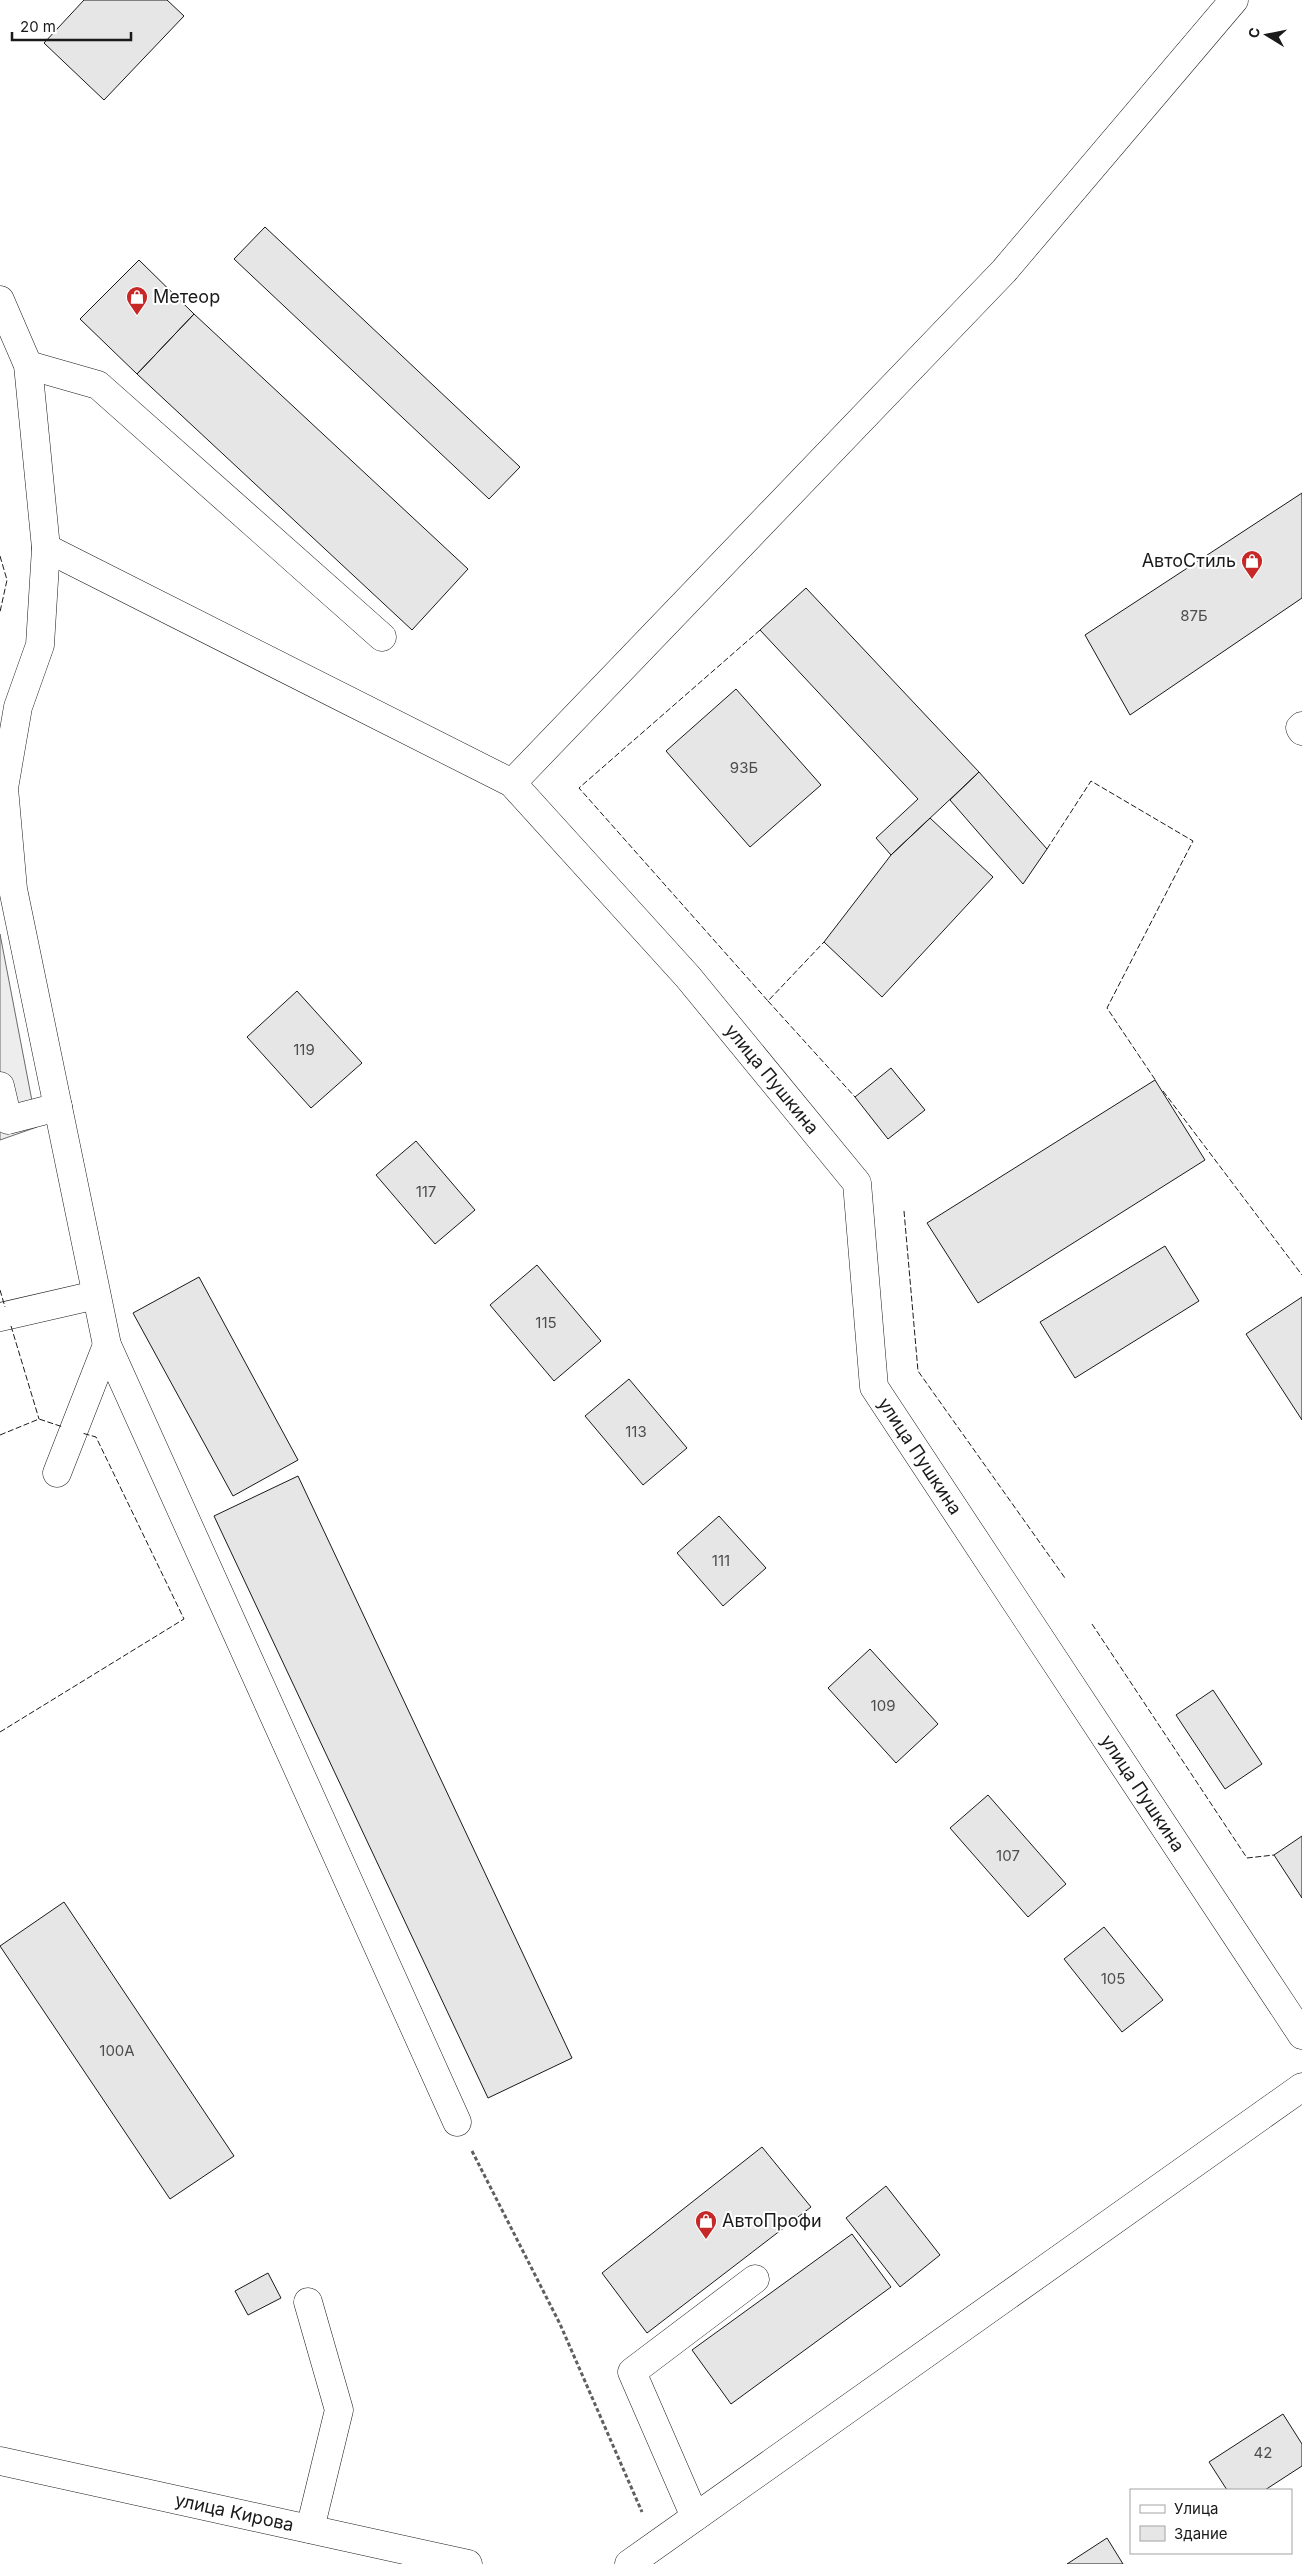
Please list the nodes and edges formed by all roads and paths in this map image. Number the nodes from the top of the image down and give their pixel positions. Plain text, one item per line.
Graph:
1 (1234, 0) edge
2 (0, 300) edge
3 (28, 365) junction
4 (46, 548) junction
5 (382, 637) dead end
6 (9, 710) edge
7 (1302, 726) edge
8 (1302, 731) edge
9 (512, 783) junction
10 (0, 1086) edge
11 (58, 1107) junction
12 (96, 1295) junction
13 (0, 1317) edge
14 (107, 1345) junction
15 (57, 1473) dead end
16 (1302, 2036) edge
17 (1302, 2087) edge
18 (457, 2122) joint
19 (756, 2279) dead end
20 (308, 2302) dead end
21 (0, 2461) edge
22 (695, 2517) junction
23 (310, 2529) junction
24 (656, 2544) junction
25 (420, 2559) edge
26 (468, 2564) edge
27 (629, 2564) edge

1 - 9 street
2 - 3 street
3 - 4 street
3 - 5 street
4 - 6 street
4 - 9 street
6 - 11 street
7 - 8 street
9 - 16 street, улица Пушкина
10 - 11 street
11 - 12 street
12 - 13 street
12 - 14 street
14 - 15 street
14 - 18 street
17 - 22 street
18 - 24 path
19 - 22 street
20 - 23 street
21 - 23 street, улица Кирова
22 - 24 street
23 - 25 street, улица Кирова
24 - 27 street
25 - 26 street, улица Кирова

